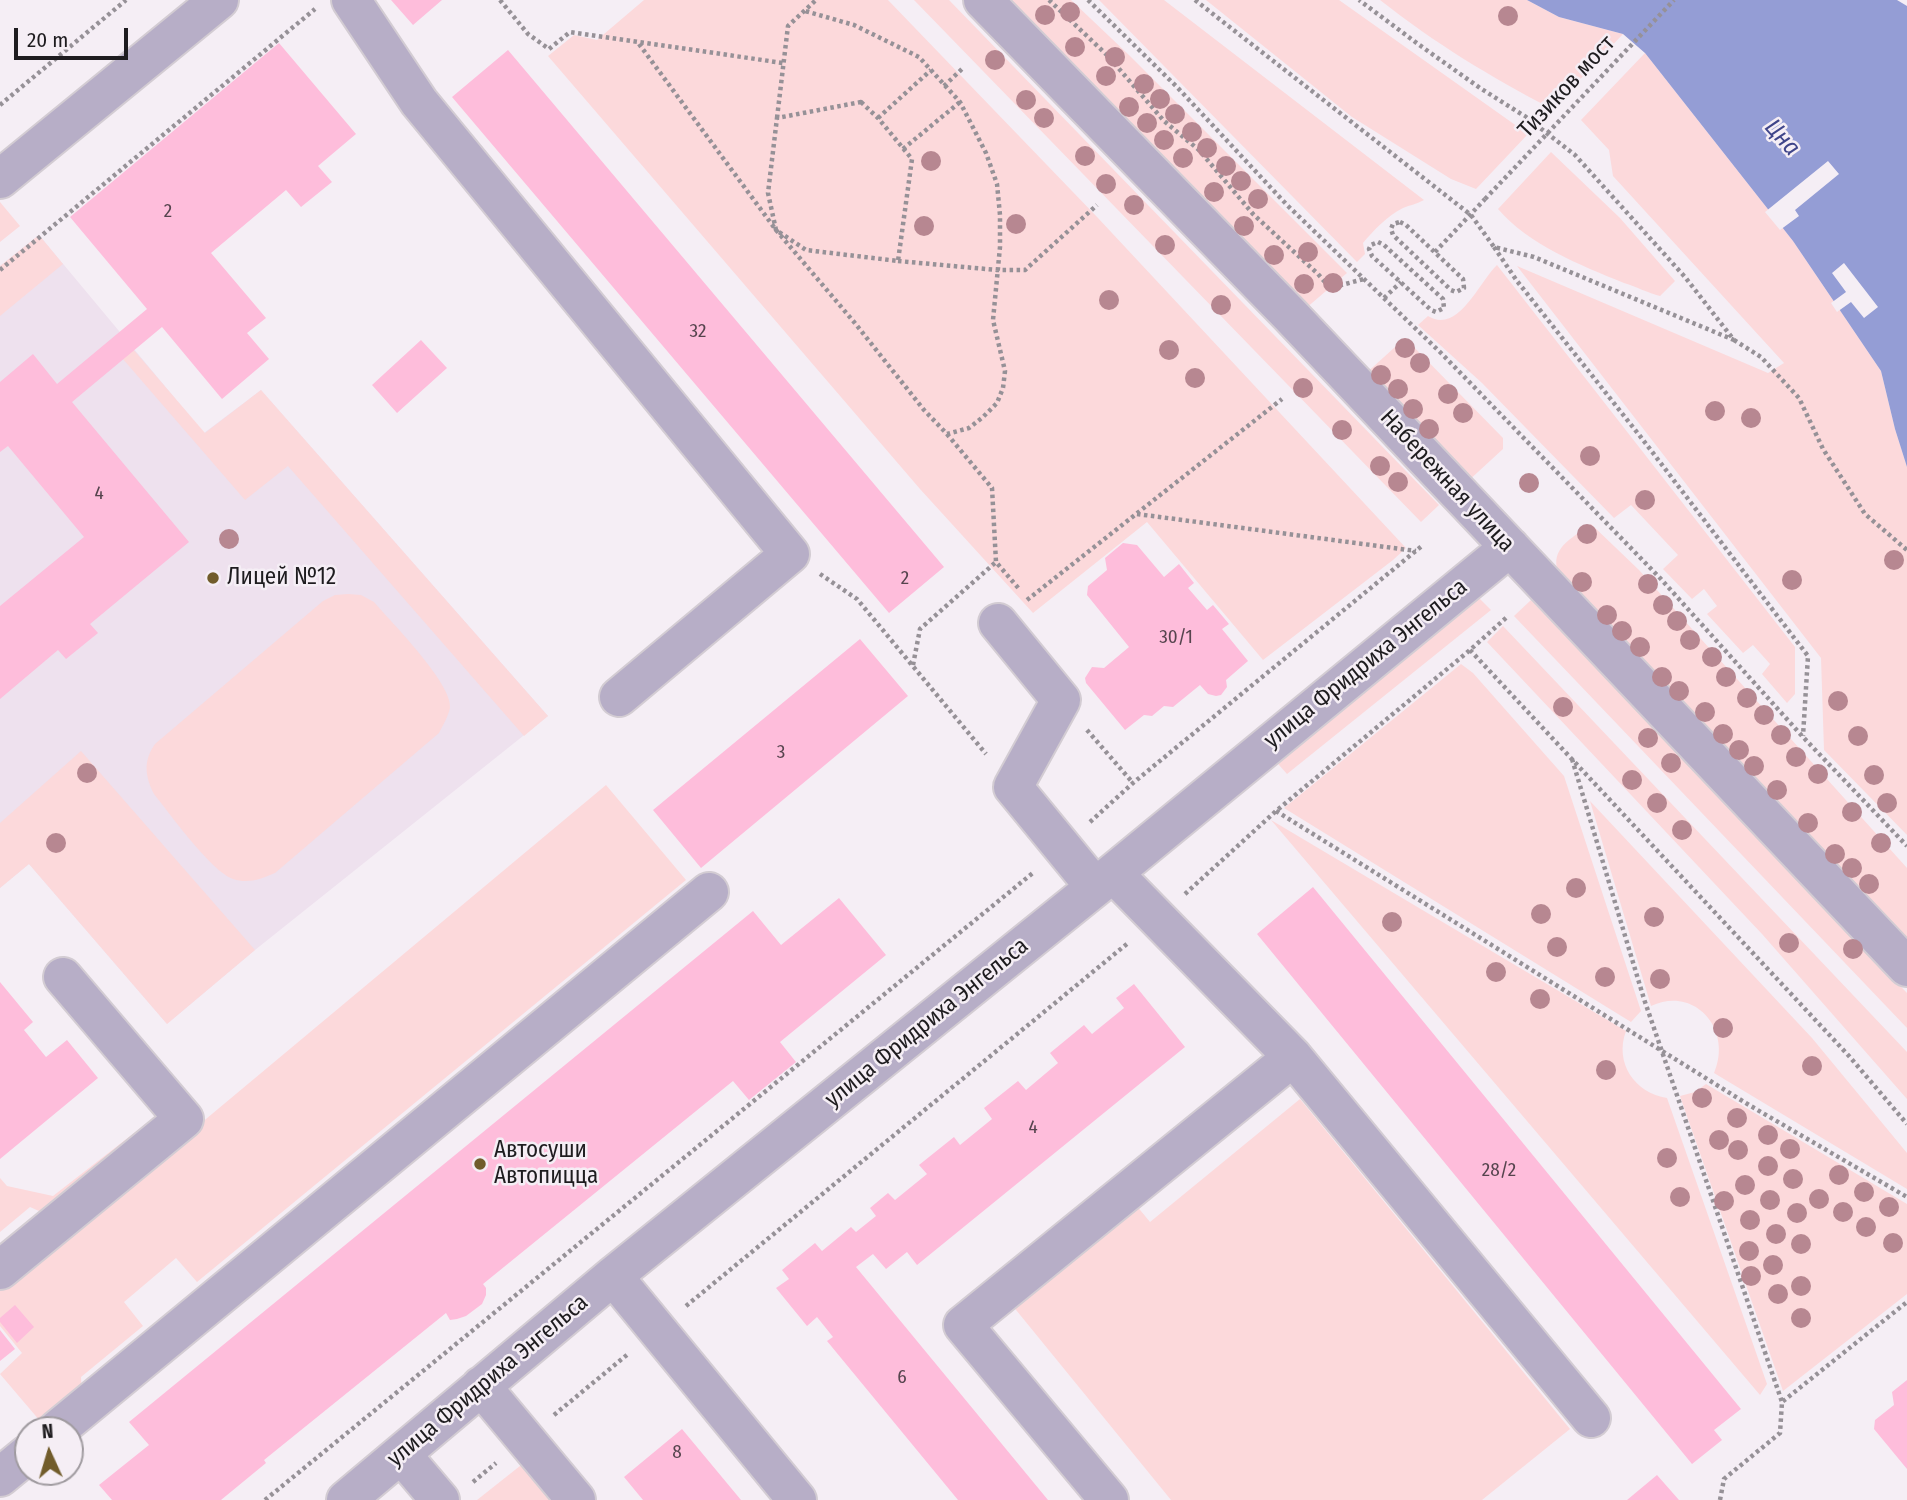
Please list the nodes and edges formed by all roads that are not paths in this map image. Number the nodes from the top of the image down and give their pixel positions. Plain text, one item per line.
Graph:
1 (219, 0) edge
2 (351, 0) edge
3 (983, 0) edge
4 (0, 179) edge
5 (1510, 547) junction
6 (998, 624) road end
7 (619, 697) dead end
8 (1104, 880) junction
9 (709, 892) dead end
10 (1907, 967) edge
11 (64, 977) dead end
12 (1293, 1058) junction
13 (0, 1270) edge
14 (613, 1276) junction
15 (481, 1386) junction
16 (74, 1416) edge
17 (1591, 1418) dead end
18 (401, 1454) junction
19 (14, 1466) edge
20 (0, 1477) edge
21 (0, 1483) edge
22 (456, 1491) edge
23 (12, 1500) edge
24 (346, 1500) edge
25 (576, 1500) edge
26 (797, 1500) edge
27 (1109, 1500) edge

1 - 4 street
2 - 7 street
3 - 5 street, Набережная улица
5 - 8 street, улица Фридриха Энгельса
5 - 10 street, Набережная улица
6 - 8 street
8 - 12 street
8 - 14 street, улица Фридриха Энгельса
9 - 16 street
11 - 13 street
12 - 17 street
12 - 27 street
14 - 15 street, улица Фридриха Энгельса
14 - 26 street
15 - 18 street, улица Фридриха Энгельса
15 - 25 street
18 - 22 street
18 - 24 street, улица Фридриха Энгельса
19 - 20 street
21 - 23 street

